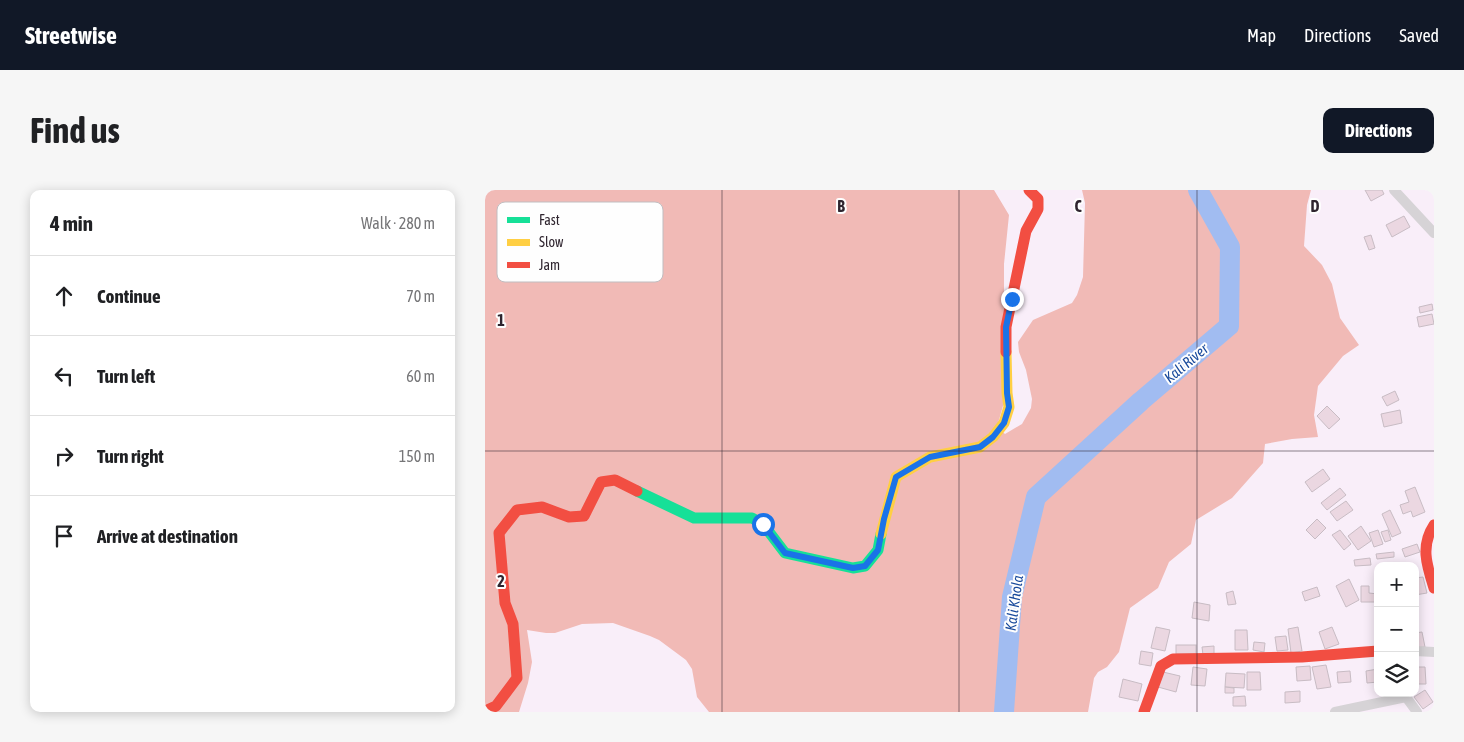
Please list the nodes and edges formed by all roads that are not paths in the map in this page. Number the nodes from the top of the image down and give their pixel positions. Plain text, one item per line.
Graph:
1 (1029, 190) edge
2 (1394, 190) edge
3 (1434, 233) edge
4 (1434, 525) edge
5 (1434, 588) edge
6 (1374, 651) edge
7 (1419, 651) edge
8 (1434, 652) edge
9 (1398, 697) edge
10 (1407, 697) edge
11 (485, 711) edge
12 (1144, 712) edge
13 (1335, 712) edge
14 (1417, 712) edge

1 - 11 street
2 - 3 street
4 - 5 street
6 - 12 street
7 - 8 street
9 - 13 street
10 - 14 street

